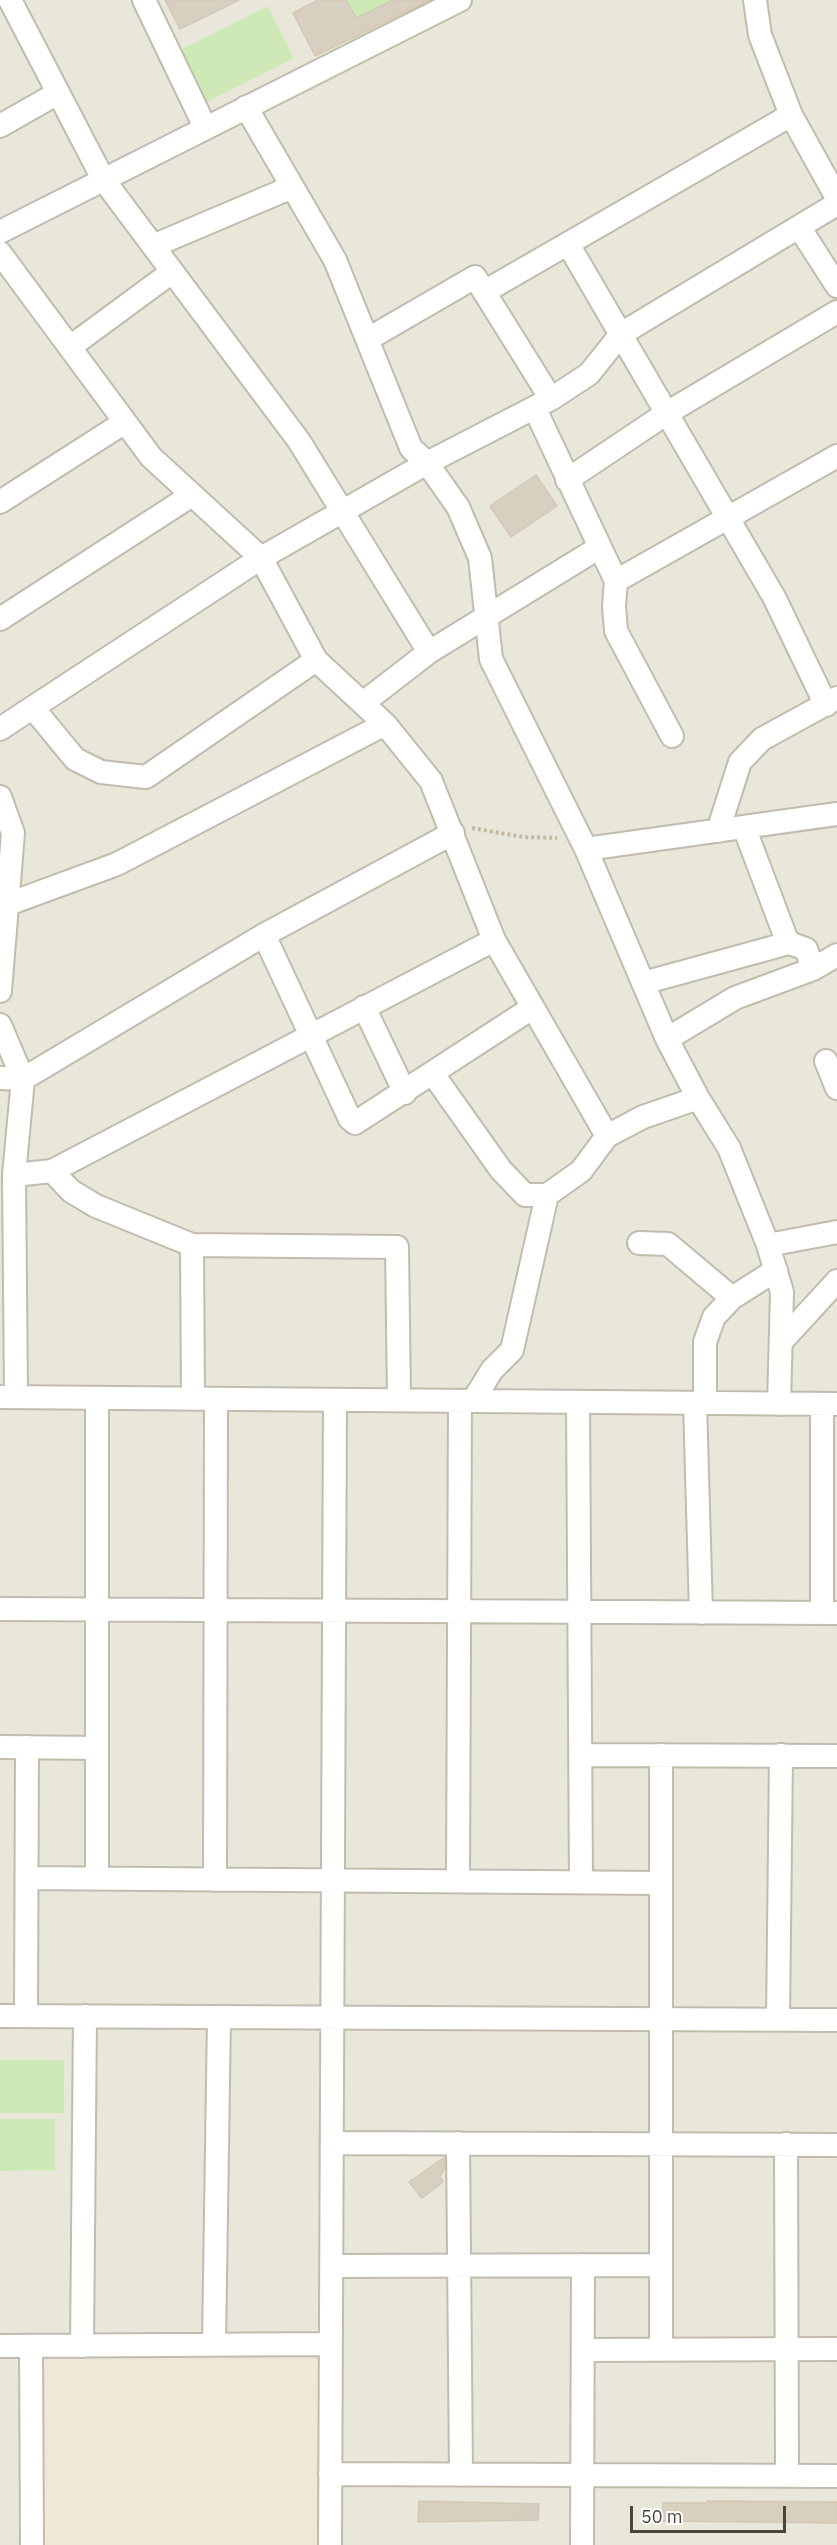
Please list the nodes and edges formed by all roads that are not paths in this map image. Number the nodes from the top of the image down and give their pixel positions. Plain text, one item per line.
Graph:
1 (10, 0) edge
2 (144, 0) edge
3 (460, 0) edge
4 (755, 0) edge
5 (58, 93) junction
6 (246, 107) junction
7 (790, 116) junction
8 (0, 126) edge
9 (206, 127) junction
10 (103, 179) junction
11 (292, 187) junction
12 (837, 198) edge
13 (837, 204) edge
14 (799, 227) junction
15 (0, 232) edge
16 (568, 244) junction
17 (153, 246) junction
18 (0, 252) edge
19 (172, 272) junction
20 (837, 286) edge
21 (484, 292) junction
22 (837, 312) edge
23 (621, 334) junction
24 (368, 339) junction
25 (70, 347) junction
26 (543, 404) junction
27 (667, 414) junction
28 (125, 422) junction
29 (428, 463) junction
30 (834, 464) edge
31 (567, 480) junction
32 (192, 495) junction
33 (0, 502) edge
34 (344, 510) junction
35 (728, 518) junction
36 (600, 547) junction
37 (261, 558) junction
38 (616, 581) junction
39 (488, 617) junction
40 (0, 619) edge
41 (429, 652) junction
42 (316, 660) junction
43 (831, 702) edge
44 (363, 703) junction
45 (33, 708) junction
46 (385, 724) junction
47 (0, 729) edge
48 (672, 736) dead end
49 (0, 797) edge
50 (837, 814) edge
51 (744, 827) junction
52 (452, 829) junction
53 (718, 831) junction
54 (582, 842) junction
55 (4, 904) edge
56 (264, 935) junction
57 (494, 940) junction
58 (789, 943) junction
59 (837, 955) edge
60 (813, 969) junction
61 (1, 978) edge
62 (643, 983) junction
63 (364, 1007) junction
64 (532, 1008) junction
65 (0, 1025) edge
66 (310, 1034) junction
67 (667, 1039) junction
68 (826, 1061) dead end
69 (433, 1074) junction
70 (0, 1078) edge
71 (22, 1078) junction
72 (837, 1088) edge
73 (405, 1093) junction
74 (698, 1098) junction
75 (607, 1136) junction
76 (52, 1171) junction
77 (9, 1189) edge
78 (548, 1195) junction
79 (837, 1232) edge
80 (639, 1243) dead end
81 (192, 1245) junction
82 (768, 1245) junction
83 (776, 1270) junction
84 (837, 1281) edge
85 (732, 1298) junction
86 (781, 1342) junction
87 (8, 1396) edge
88 (97, 1399) junction
89 (193, 1399) junction
90 (216, 1399) junction
91 (399, 1399) junction
92 (335, 1400) junction
93 (466, 1401) junction
94 (578, 1402) junction
95 (700, 1403) junction
96 (779, 1404) junction
97 (829, 1404) edge
98 (0, 1609) edge
99 (98, 1610) junction
100 (216, 1610) junction
101 (334, 1611) junction
102 (459, 1611) junction
103 (580, 1612) junction
104 (701, 1612) junction
105 (830, 1613) edge
106 (0, 1747) edge
107 (27, 1747) junction
108 (97, 1748) junction
109 (580, 1755) junction
110 (661, 1755) junction
111 (781, 1755) junction
112 (837, 1756) edge
113 (27, 1878) junction
114 (97, 1878) junction
115 (333, 1879) junction
116 (216, 1880) junction
117 (458, 1881) junction
118 (581, 1882) junction
119 (661, 1883) junction
120 (0, 2016) edge
121 (26, 2016) junction
122 (85, 2016) junction
123 (219, 2017) junction
124 (333, 2018) junction
125 (660, 2019) junction
126 (778, 2019) junction
127 (837, 2020) edge
128 (332, 2143) junction
129 (458, 2143) junction
130 (660, 2144) junction
131 (786, 2144) junction
132 (837, 2145) edge
133 (583, 2265) junction
134 (659, 2265) junction
135 (332, 2266) junction
136 (459, 2266) junction
137 (214, 2344) junction
138 (331, 2344) junction
139 (0, 2346) edge
140 (31, 2346) junction
141 (82, 2346) junction
142 (661, 2349) junction
143 (837, 2349) edge
144 (583, 2350) junction
145 (787, 2350) junction
146 (330, 2474) junction
147 (461, 2475) junction
148 (583, 2475) junction
149 (787, 2476) junction
150 (837, 2476) edge
151 (32, 2545) edge
152 (330, 2545) edge
153 (582, 2545) edge

1 - 5 street
2 - 9 street
3 - 6 street
4 - 7 street
5 - 8 street
5 - 10 street
6 - 9 street
6 - 11 street
7 - 12 street
7 - 16 street
9 - 10 street
10 - 15 street
10 - 17 street
11 - 17 street
11 - 24 street
13 - 14 street
14 - 20 street
14 - 23 street
16 - 21 street
16 - 23 street
17 - 19 street
18 - 25 street
19 - 25 street
19 - 34 street
21 - 24 street
21 - 26 street
22 - 27 street
23 - 26 street
23 - 27 street
24 - 29 street
25 - 28 street
26 - 29 street
26 - 31 street
27 - 31 street
27 - 35 street
28 - 32 street
28 - 33 street
29 - 34 street
29 - 39 street
30 - 35 street
31 - 36 street
32 - 37 street
32 - 40 street
34 - 37 street
34 - 41 street
35 - 38 street
35 - 43 street
36 - 38 street
36 - 39 street
37 - 42 street
37 - 45 street
38 - 48 street
39 - 41 street
39 - 54 street
41 - 44 street
42 - 44 street
42 - 45 street
43 - 53 street
44 - 46 street
45 - 47 street
46 - 52 street
46 - 55 street
49 - 55 street
50 - 51 street
51 - 53 street
51 - 58 street
52 - 56 street
52 - 57 street
53 - 54 street
54 - 62 street
55 - 61 street
56 - 66 street
56 - 71 street
57 - 63 street
57 - 64 street
58 - 60 street
58 - 62 street
59 - 60 street
60 - 67 street
62 - 67 street
63 - 66 street
63 - 73 street
64 - 69 street
64 - 75 street
65 - 71 street
66 - 73 street
66 - 76 street
67 - 74 street
68 - 72 street
69 - 73 street
69 - 78 street
70 - 71 street
71 - 77 street
74 - 75 street
74 - 82 street
75 - 78 street
76 - 77 street
76 - 81 street
77 - 87 street
78 - 93 street
79 - 82 street
80 - 85 street
81 - 89 street
81 - 91 street
82 - 83 street
83 - 85 street
83 - 86 street
84 - 86 street
85 - 95 street
86 - 96 street
87 - 88 street
88 - 89 street
88 - 99 street
89 - 90 street
90 - 92 street
90 - 100 street
91 - 92 street
91 - 93 street
92 - 101 street
93 - 94 street
93 - 102 street
94 - 95 street
94 - 103 street
95 - 96 street
95 - 104 street
96 - 97 street
97 - 105 street
98 - 99 street
99 - 100 street
99 - 108 street
100 - 101 street
100 - 116 street
101 - 102 street
101 - 115 street
102 - 103 street
102 - 117 street
103 - 104 street
103 - 109 street
104 - 105 street
106 - 107 street
107 - 108 street
107 - 113 street
108 - 114 street
109 - 110 street
109 - 118 street
110 - 111 street
110 - 119 street
111 - 112 street
111 - 126 street
113 - 114 street
113 - 121 street
114 - 116 street
115 - 116 street
115 - 117 street
115 - 124 street
117 - 118 street
118 - 119 street
119 - 125 street
120 - 121 street
121 - 122 street
122 - 123 street
122 - 141 street
123 - 124 street
123 - 137 street
124 - 125 street
124 - 128 street
125 - 126 street
125 - 130 street
126 - 127 street
128 - 129 street
128 - 135 street
129 - 130 street
129 - 136 street
130 - 131 street
130 - 134 street
131 - 132 street
131 - 145 street
133 - 134 street
133 - 136 street
133 - 144 street
134 - 142 street
135 - 136 street
135 - 138 street
136 - 147 street
137 - 138 street
137 - 141 street
138 - 146 street
139 - 140 street
140 - 141 street
140 - 151 street
142 - 144 street
142 - 145 street
143 - 145 street
144 - 148 street
145 - 149 street
146 - 147 street
146 - 152 street
147 - 148 street
148 - 149 street
148 - 153 street
149 - 150 street

